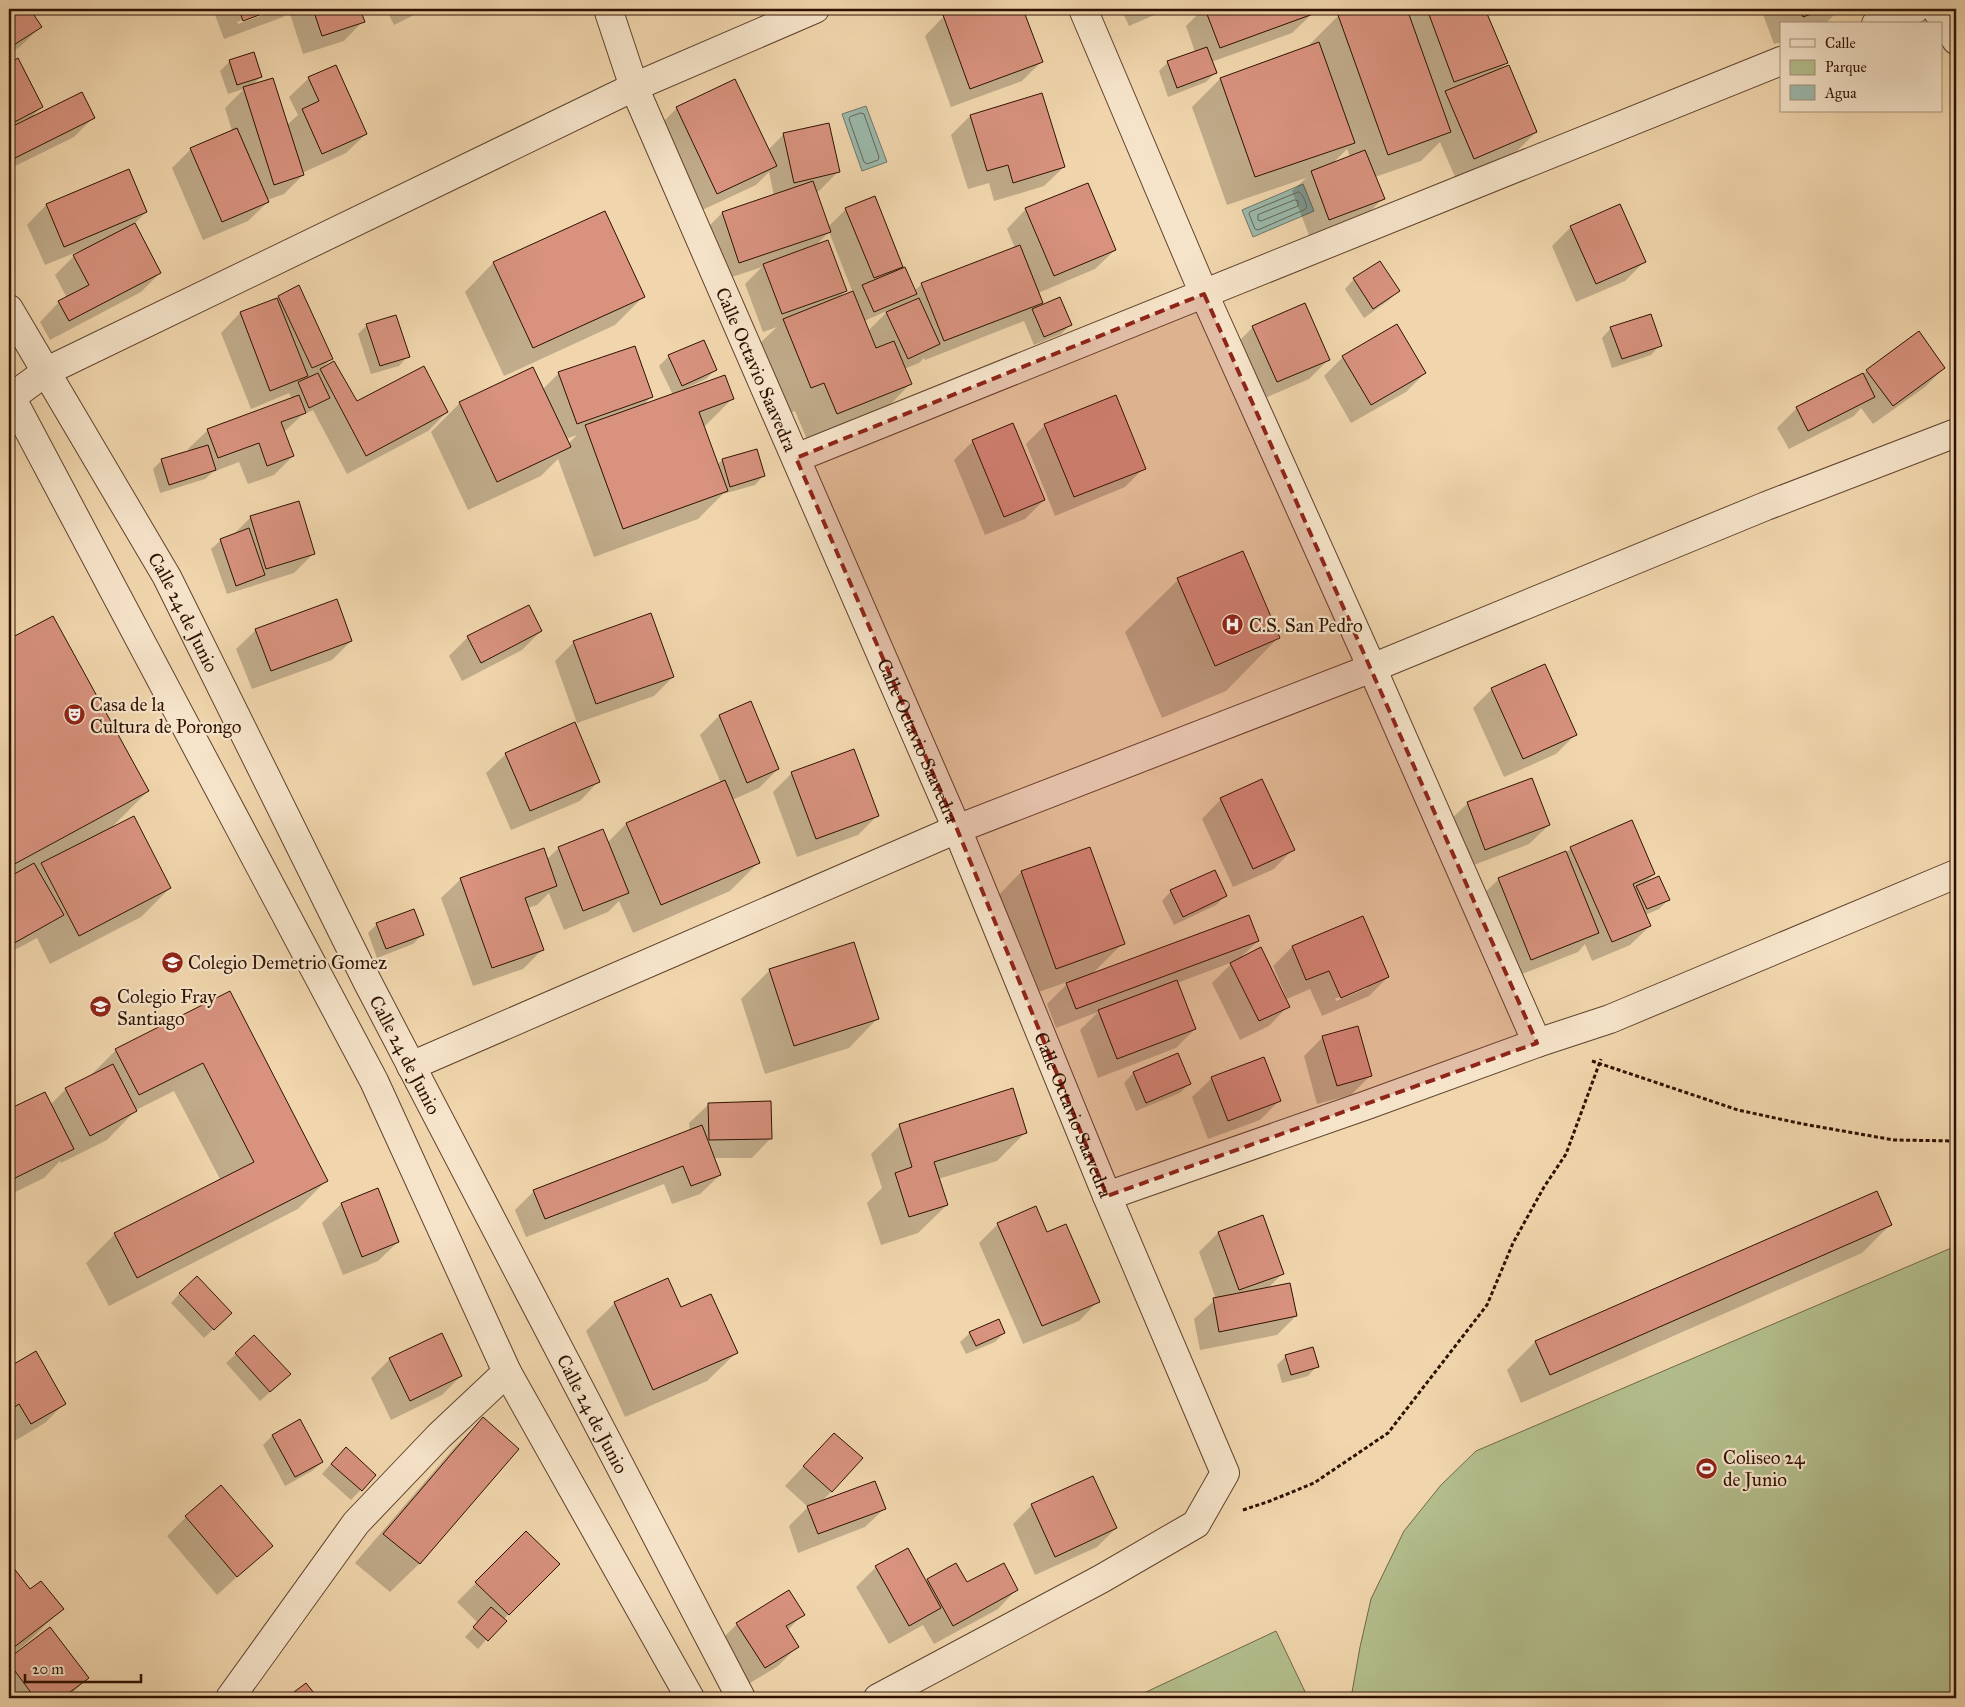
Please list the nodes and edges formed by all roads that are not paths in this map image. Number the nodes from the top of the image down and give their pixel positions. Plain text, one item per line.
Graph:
1 (608, 9) edge
2 (815, 9) edge
3 (1083, 9) edge
4 (1915, 9) edge
5 (1936, 9) edge
6 (1881, 22) edge
7 (1956, 40) edge
8 (1780, 61) edge
9 (634, 87) junction
10 (1204, 294) junction
11 (9, 309) edge
12 (47, 371) junction
13 (10, 396) edge
14 (1956, 433) edge
15 (796, 458) junction
16 (1372, 668) junction
17 (957, 829) junction
18 (1956, 874) edge
19 (1537, 1042) junction
20 (411, 1066) junction
21 (1107, 1196) junction
22 (507, 1372) junction
23 (230, 1698) edge
24 (690, 1698) edge
25 (741, 1698) edge
26 (878, 1698) edge

1 - 9 street, Calle Octavio Saavedra
2 - 9 street
3 - 10 street
4 - 6 street
5 - 7 street
8 - 10 street
9 - 12 street
9 - 15 street, Calle Octavio Saavedra
10 - 15 street
10 - 16 street
11 - 12 street, Calle 24 de Junio
12 - 13 street
12 - 20 street, Calle 24 de Junio
13 - 22 street
14 - 16 street
15 - 17 street, Calle Octavio Saavedra
16 - 17 street
16 - 19 street
17 - 20 street
17 - 21 street, Calle Octavio Saavedra
18 - 19 street
19 - 21 street
20 - 25 street, Calle 24 de Junio
21 - 26 street, Calle Octavio Saavedra
22 - 23 street
22 - 24 street

